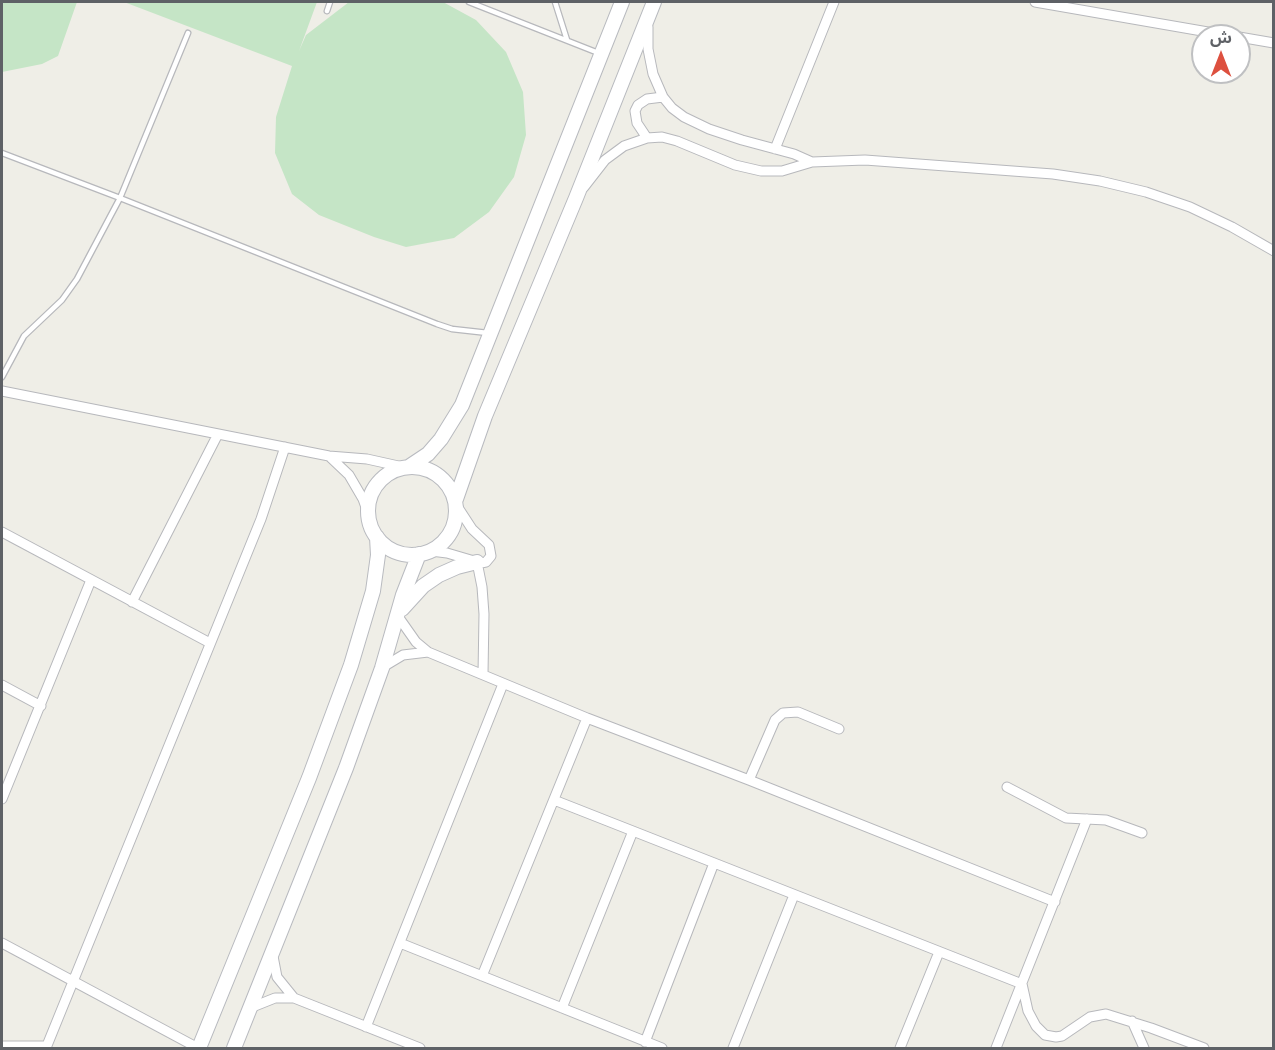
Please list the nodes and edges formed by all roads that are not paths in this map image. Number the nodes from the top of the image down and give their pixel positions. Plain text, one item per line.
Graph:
1 (330, 2) edge
2 (469, 2) edge
3 (555, 2) edge
4 (622, 2) edge
5 (834, 2) edge
6 (1035, 2) edge
7 (652, 6) edge
8 (327, 11) dead end
9 (1191, 29) edge
10 (188, 33) dead end
11 (1251, 39) edge
12 (567, 40) junction
13 (1274, 43) edge
14 (601, 54) junction
15 (663, 98) junction
16 (647, 138) junction
17 (775, 149) junction
18 (2, 153) edge
19 (812, 162) junction
20 (120, 198) junction
21 (576, 198) junction
22 (1274, 251) edge
23 (490, 333) junction
24 (2, 377) edge
25 (2, 391) edge
26 (218, 434) junction
27 (285, 447) junction
28 (329, 456) junction
29 (407, 467) junction
30 (456, 503) junction
31 (368, 513) junction
32 (2, 532) edge
33 (377, 537) junction
34 (425, 553) junction
35 (477, 562) junction
36 (92, 580) junction
37 (132, 602) junction
38 (397, 615) junction
39 (210, 643) junction
40 (428, 652) junction
41 (381, 668) junction
42 (483, 675) junction
43 (503, 684) junction
44 (2, 685) edge
45 (41, 706) junction
46 (587, 718) junction
47 (839, 729) dead end
48 (749, 780) junction
49 (1007, 787) dead end
50 (2, 799) edge
51 (554, 800) junction
52 (1087, 819) junction
53 (633, 831) junction
54 (1142, 833) dead end
55 (714, 863) junction
56 (795, 895) junction
57 (1055, 902) junction
58 (2, 942) edge
59 (400, 943) junction
60 (273, 950) junction
61 (939, 952) junction
62 (482, 976) junction
63 (75, 981) junction
64 (1022, 984) junction
65 (294, 998) junction
66 (250, 1008) junction
67 (562, 1008) junction
68 (1132, 1022) junction
69 (366, 1027) junction
70 (645, 1042) junction
71 (2, 1046) edge
72 (47, 1047) edge
73 (234, 1047) edge
74 (199, 1048) edge
75 (420, 1048) edge
76 (662, 1048) edge
77 (733, 1048) edge
78 (900, 1048) edge
79 (996, 1048) edge
80 (1144, 1048) edge
81 (1204, 1048) edge

1 - 8 lane
2 - 12 lane
3 - 12 lane
4 - 14 street
5 - 17 street
6 - 9 street
7 - 15 street
7 - 21 street
10 - 20 lane
11 - 13 street
12 - 14 lane
14 - 23 street
15 - 16 street
15 - 17 street
16 - 19 street
16 - 21 street
17 - 19 street
18 - 20 lane
19 - 22 street
20 - 23 lane
20 - 24 lane
21 - 30 street
23 - 29 street
25 - 26 street
26 - 27 street
26 - 37 street
27 - 28 street
27 - 39 street
28 - 29 street
28 - 31 street
29 - 30 street
29 - 31 street
30 - 34 street
30 - 35 street
31 - 33 street
32 - 36 street
33 - 34 street
33 - 74 street
34 - 35 street
34 - 38 street
35 - 38 street
35 - 42 street
36 - 37 street
36 - 45 street
37 - 39 street
38 - 40 street
38 - 41 street
39 - 63 street
40 - 41 street
40 - 42 street
41 - 60 street
42 - 43 street
43 - 46 street
43 - 59 street
44 - 45 street
45 - 50 street
46 - 48 street
46 - 51 street
47 - 48 street
48 - 57 street
49 - 52 street
51 - 53 street
51 - 62 street
52 - 54 street
52 - 57 street
53 - 55 street
53 - 67 street
55 - 56 street
55 - 70 street
56 - 61 street
56 - 77 street
57 - 64 street
58 - 63 street
59 - 62 street
59 - 69 street
60 - 65 street
60 - 66 street
61 - 64 street
61 - 78 street
62 - 67 street
63 - 72 street
63 - 74 street
64 - 68 street
64 - 79 street
65 - 66 street
65 - 69 street
66 - 73 street
67 - 70 street
68 - 80 street
68 - 81 street
69 - 75 street
70 - 76 street
71 - 72 street

